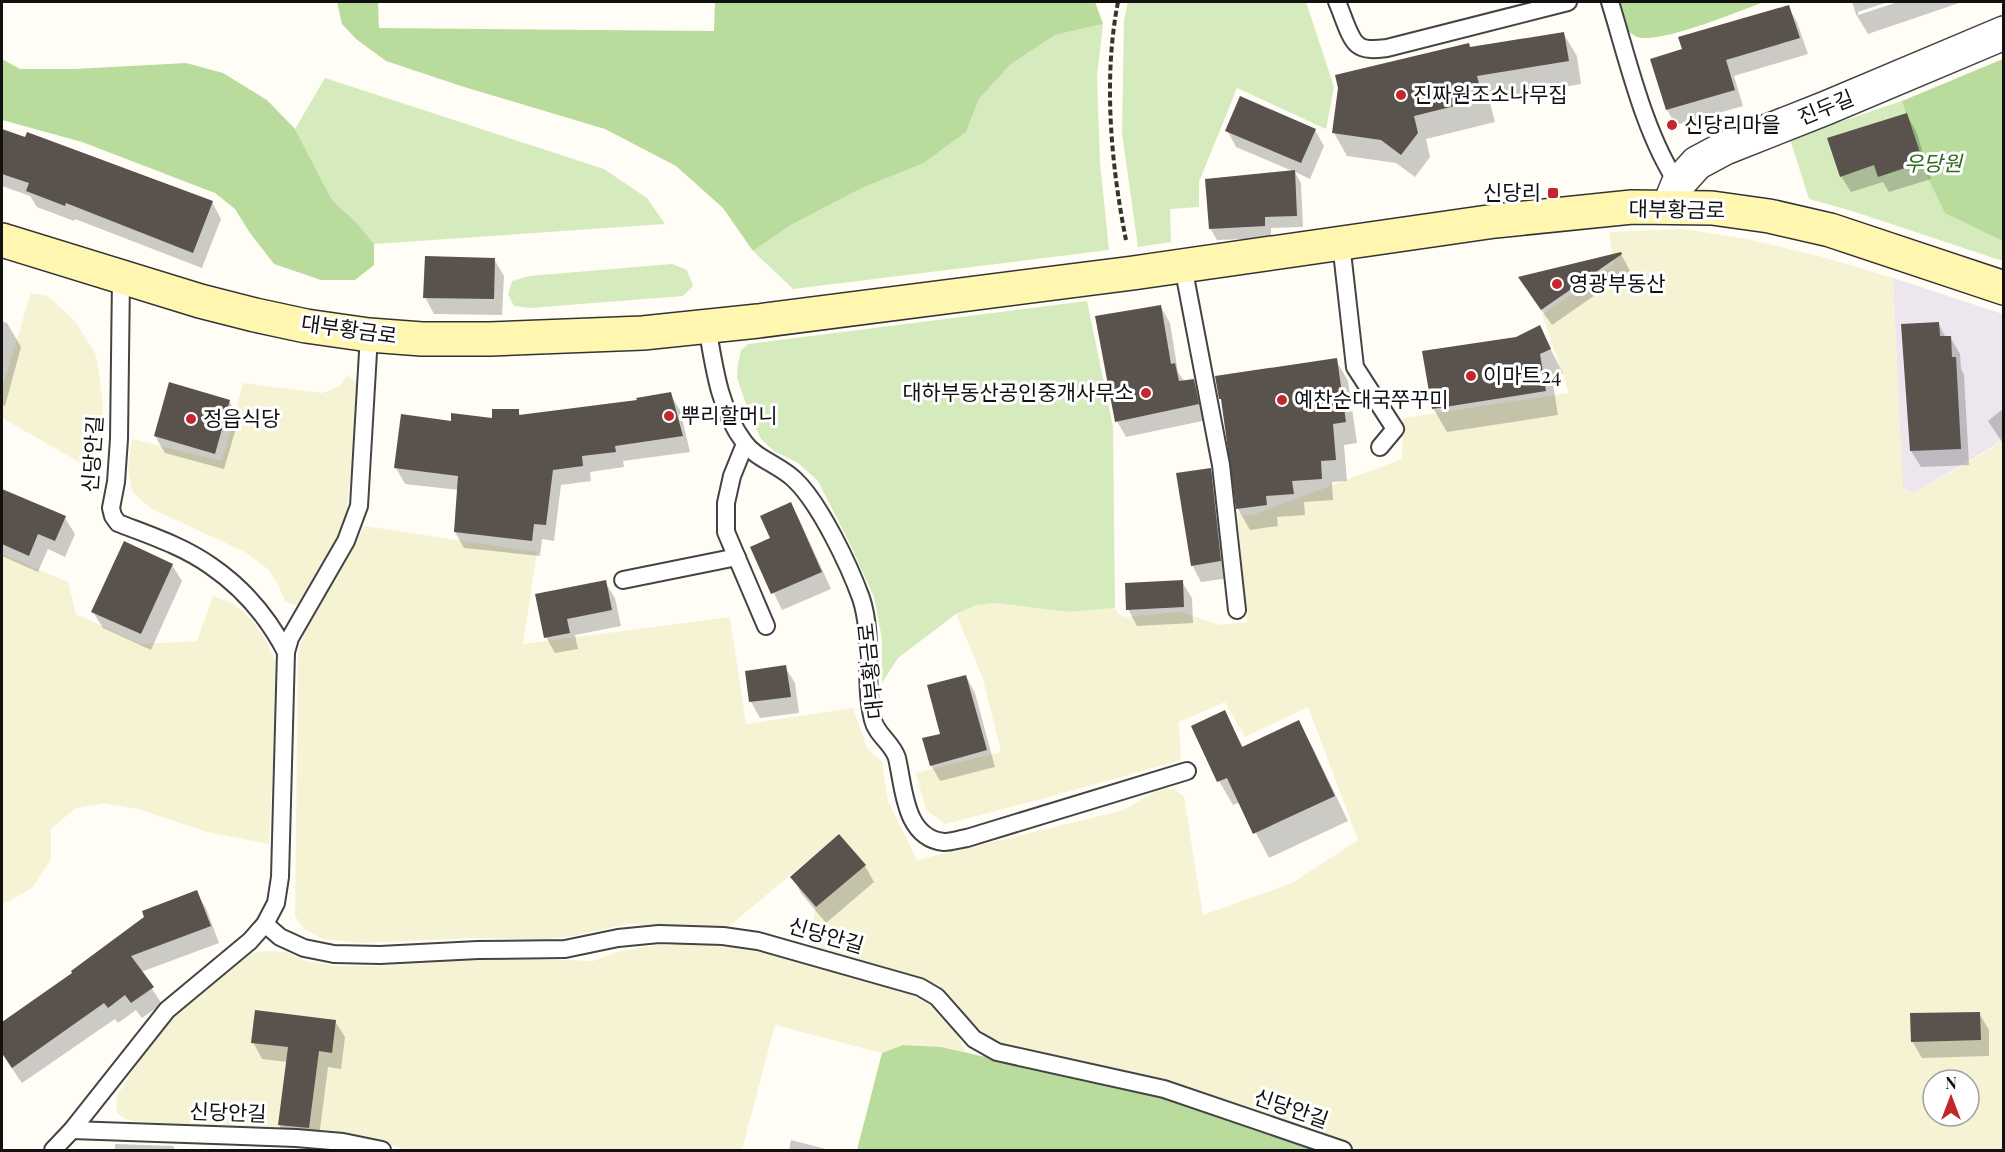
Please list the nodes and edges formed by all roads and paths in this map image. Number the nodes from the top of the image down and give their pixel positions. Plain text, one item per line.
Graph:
1 (1118, 2) edge
2 (1337, 2) edge
3 (1568, 2) edge
4 (1610, 2) edge
5 (2004, 33) edge
6 (1673, 195) junction
7 (2, 240) edge
8 (1341, 243) junction
9 (1182, 266) junction
10 (1133, 273) junction
11 (121, 277) junction
12 (2004, 288) edge
13 (707, 326) junction
14 (369, 335) junction
15 (745, 444) junction
16 (1380, 447) dead end
17 (737, 557) junction
18 (623, 580) dead end
19 (1237, 610) dead end
20 (766, 626) dead end
21 (286, 652) junction
22 (1187, 771) dead end
23 (265, 924) junction
24 (72, 1130) junction
25 (53, 1150) edge
26 (382, 1150) edge
27 (1343, 1150) edge

1 - 10 path
2 - 3 lane
4 - 6 lane, 대부황금로
5 - 6 street, 진두길
6 - 8 main road, 대부황금로
6 - 12 main road, 대부황금로
7 - 11 main road, 대부황금로
8 - 9 main road, 대부황금로
8 - 16 lane
9 - 10 main road, 대부황금로
9 - 19 lane
10 - 13 main road, 대부황금로
11 - 14 main road, 대부황금로
11 - 21 lane, 신당안길
13 - 14 main road, 대부황금로
13 - 15 lane, 대부황금로
14 - 21 lane
15 - 17 lane
15 - 22 lane, 대부황금로
17 - 18 lane
17 - 20 lane
21 - 23 lane
23 - 24 lane
23 - 27 lane, 신당안길
24 - 25 lane
24 - 26 lane, 신당안길

